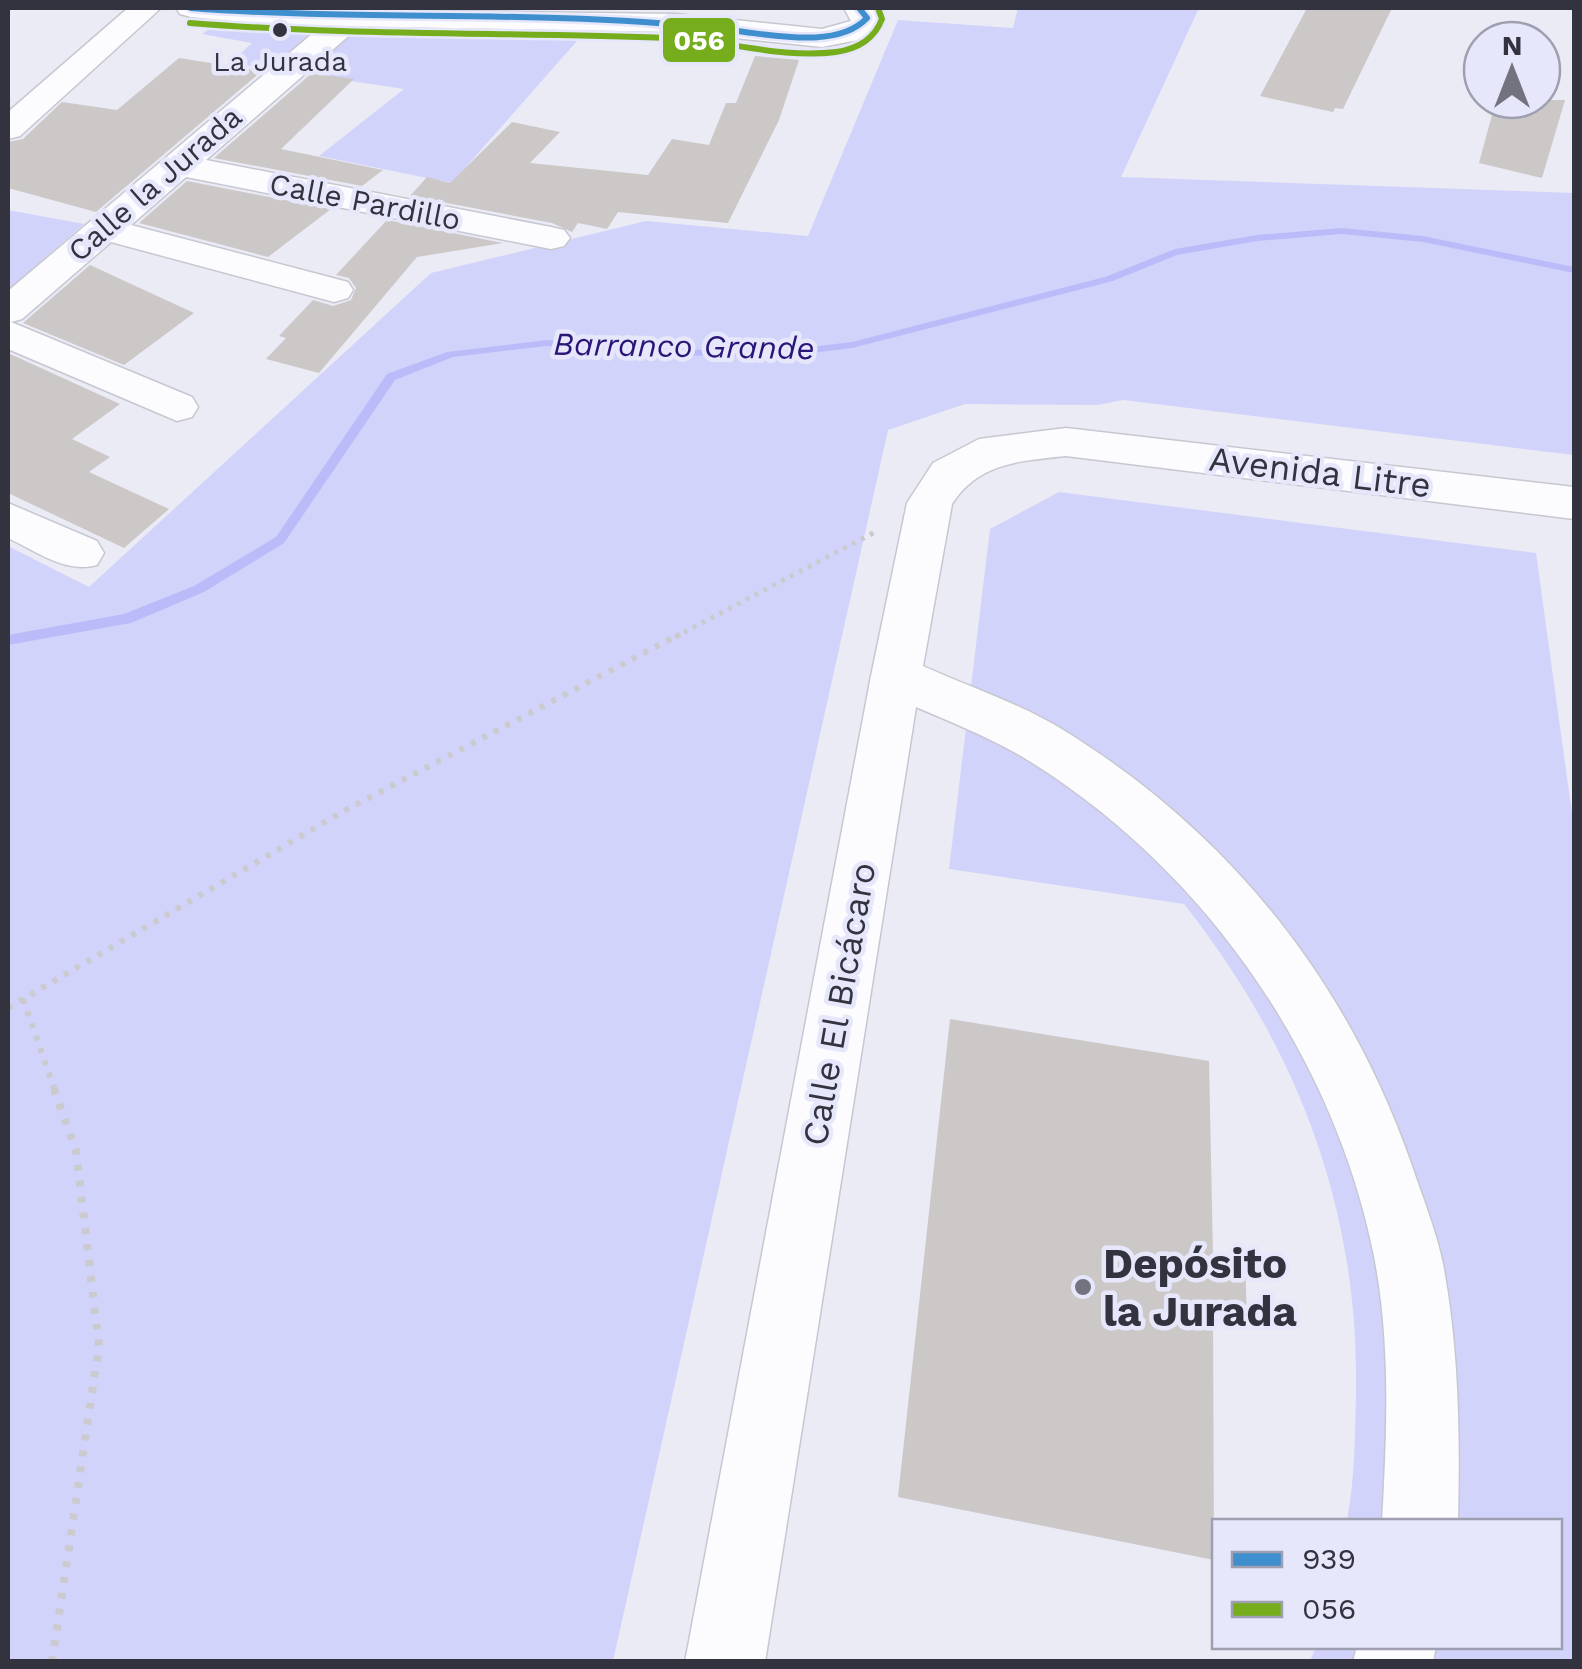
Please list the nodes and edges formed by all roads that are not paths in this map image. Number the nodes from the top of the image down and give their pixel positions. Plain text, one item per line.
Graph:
1 (146, 8) edge
2 (191, 8) edge
3 (859, 8) edge
4 (349, 18) junction
5 (8, 129) edge
6 (178, 165) junction
7 (103, 229) junction
8 (551, 238) dead end
9 (334, 290) dead end
10 (8, 311) edge
11 (8, 334) edge
12 (177, 407) dead end
13 (1066, 442) joint
14 (1574, 503) edge
15 (8, 520) edge
16 (81, 553) dead end
17 (896, 676) junction
18 (1420, 1519) edge
19 (725, 1662) edge

1 - 5 street
2 - 4 street
3 - 4 street
4 - 6 street, Calle la Jurada
6 - 7 street, Calle la Jurada
6 - 8 street, Calle Pardillo
7 - 9 street
7 - 10 street, Calle la Jurada
11 - 12 street
13 - 14 street, Avenida Litre
13 - 17 street, Calle El Bicácaro
15 - 16 street
17 - 18 street
17 - 19 street, Calle El Bicácaro

